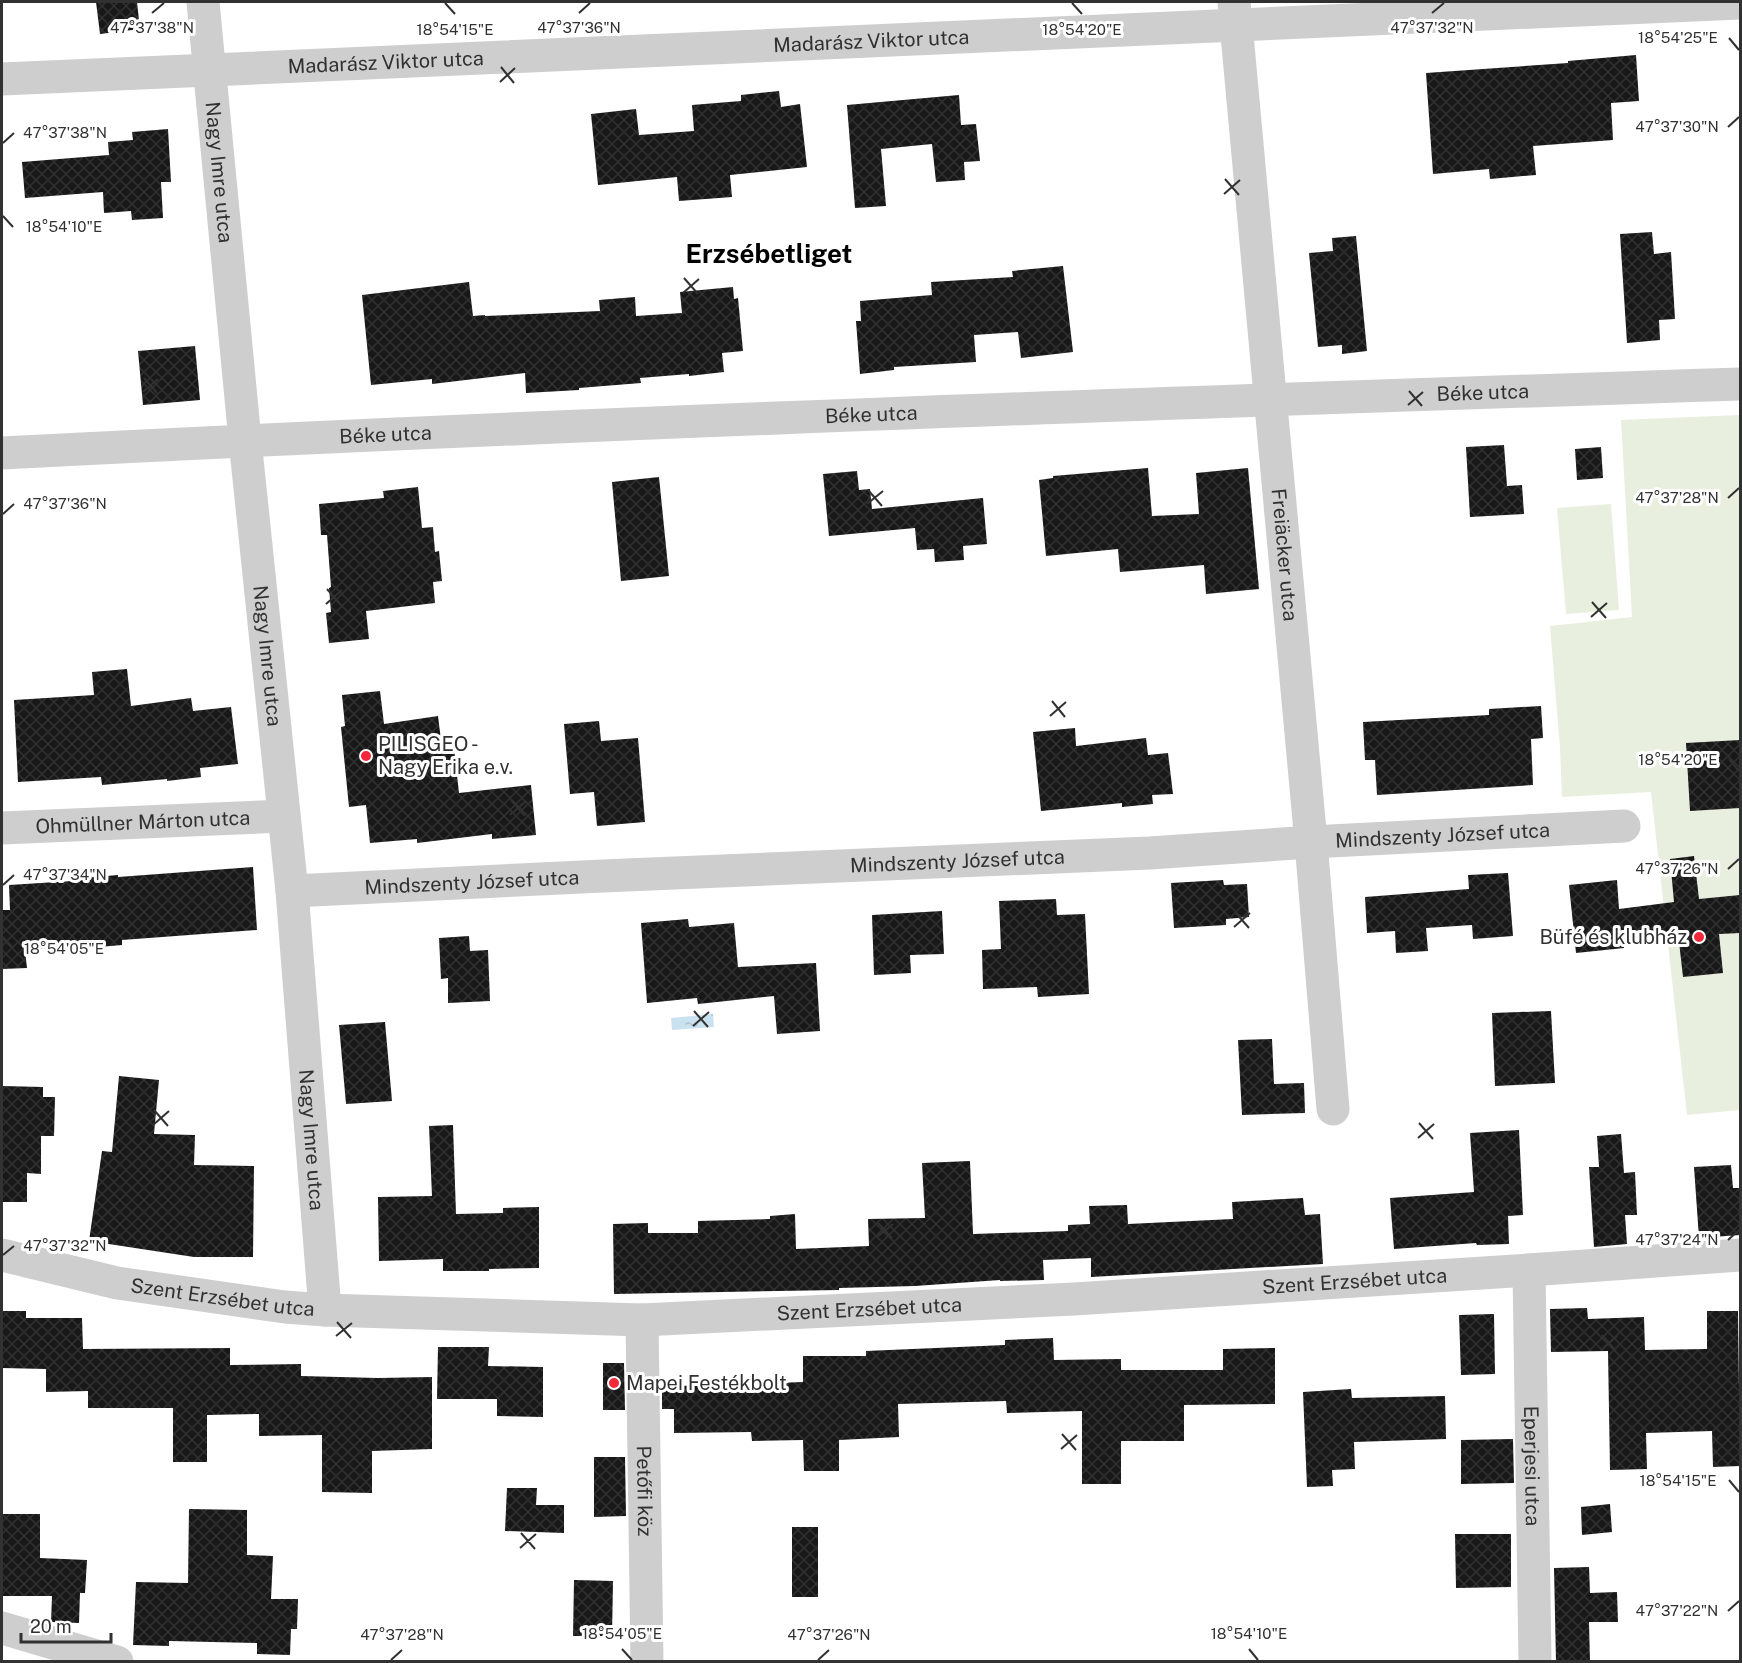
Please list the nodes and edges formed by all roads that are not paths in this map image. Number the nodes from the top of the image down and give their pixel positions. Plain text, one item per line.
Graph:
1 (203, 2) edge
2 (1740, 3) edge
3 (1235, 13) edge
4 (208, 69) junction
5 (2, 79) edge
6 (1740, 384) edge
7 (1271, 399) junction
8 (245, 440) junction
9 (2, 453) edge
10 (284, 816) junction
11 (1624, 826) dead end
12 (2, 828) edge
13 (1311, 842) junction
14 (292, 891) junction
15 (1333, 1109) dead end
16 (1740, 1255) edge
17 (2, 1256) edge
18 (1529, 1270) junction
19 (325, 1310) junction
20 (642, 1320) junction
21 (2, 1628) edge
22 (117, 1662) edge
23 (647, 1662) edge
24 (1535, 1662) edge

1 - 4 street, Nagy Imre utca
2 - 3 street, Madarász Viktor utca
3 - 4 street, Madarász Viktor utca
3 - 7 street, Freiäcker utca
4 - 5 street, Madarász Viktor utca
4 - 8 street, Nagy Imre utca
6 - 7 street, Béke utca
7 - 8 street, Béke utca
7 - 13 street, Freiäcker utca
8 - 9 street, Béke utca
8 - 10 street, Nagy Imre utca
10 - 12 street, Ohmüllner Márton utca
10 - 14 street, Nagy Imre utca
11 - 13 street, Mindszenty József utca
13 - 14 street, Mindszenty József utca
13 - 15 street, Freiäcker utca
14 - 19 street, Nagy Imre utca
16 - 18 street, Szent Erzsébet utca
17 - 19 street, Szent Erzsébet utca
18 - 20 street, Szent Erzsébet utca
18 - 24 street, Eperjesi utca
19 - 20 street, Szent Erzsébet utca
20 - 23 street, Petőfi köz
21 - 22 street

